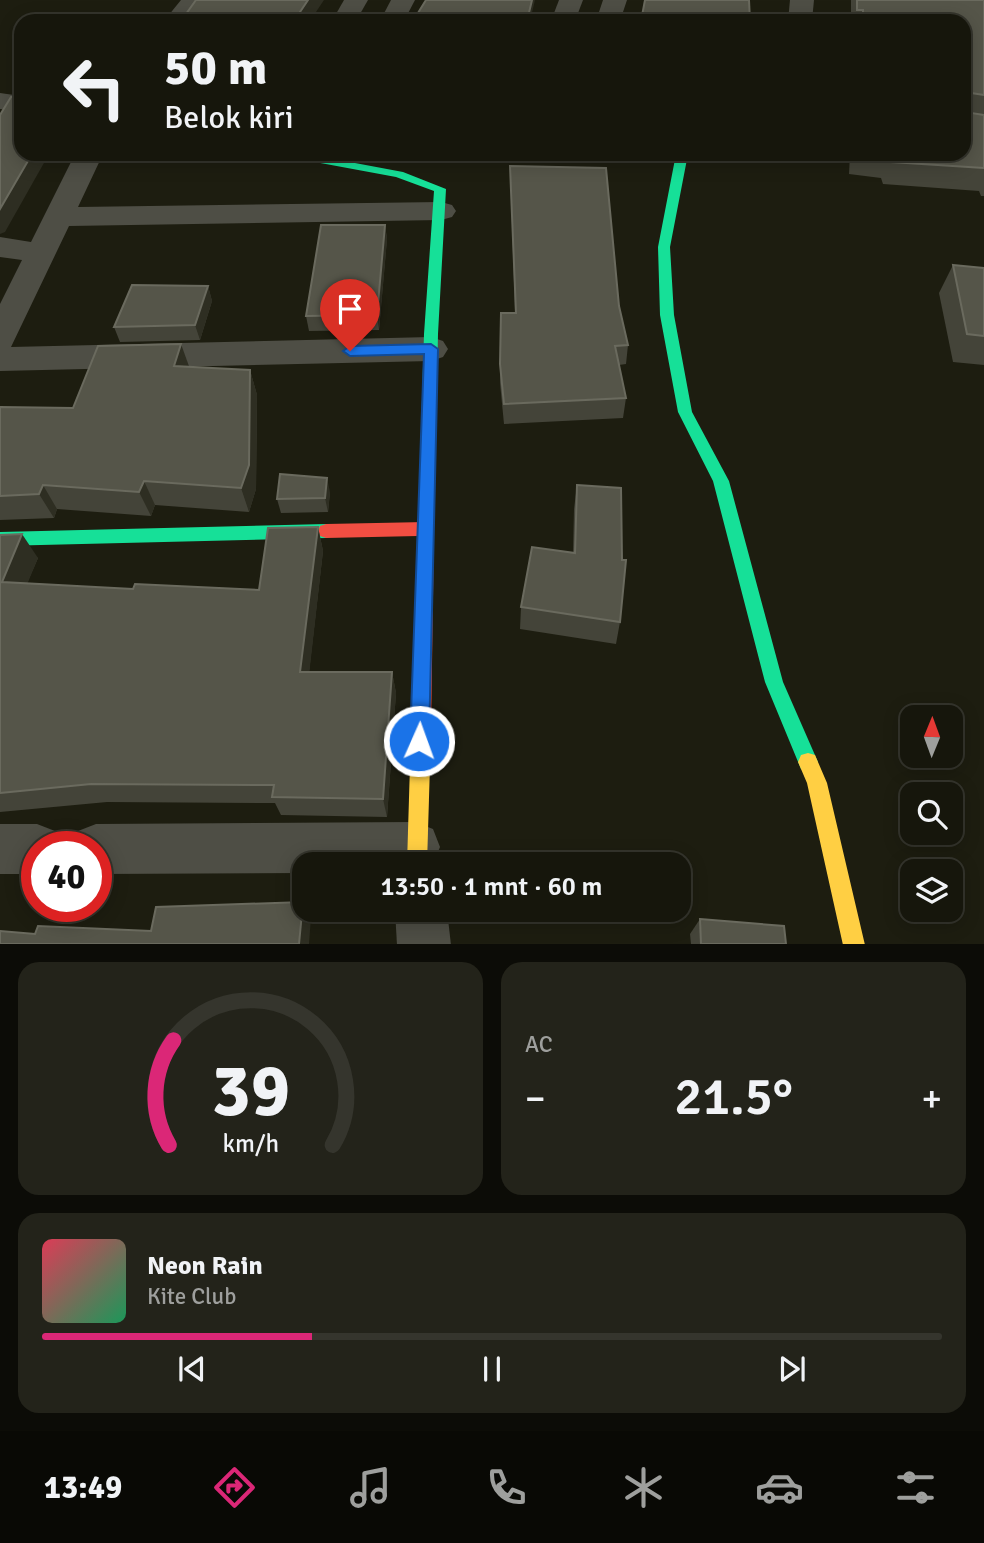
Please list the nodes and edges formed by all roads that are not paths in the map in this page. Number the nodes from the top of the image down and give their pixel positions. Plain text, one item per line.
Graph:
1 (193, 0) edge
2 (182, 14) edge
3 (85, 161) edge
4 (323, 161) edge
5 (681, 161) edge
6 (441, 211) junction
7 (57, 217) junction
8 (0, 247) edge
9 (40, 253) junction
10 (0, 338) edge
11 (431, 349) junction
12 (0, 359) edge
13 (426, 529) junction
14 (0, 539) edge
15 (0, 849) edge
16 (21, 849) edge
17 (112, 849) edge
18 (416, 852) edge
19 (292, 853) edge
20 (422, 922) edge
21 (424, 944) edge
22 (854, 944) edge

1 - 2 street
3 - 7 street
4 - 6 street
5 - 22 street
6 - 7 street
6 - 11 street
7 - 9 street
8 - 9 street
9 - 10 street
11 - 12 street
11 - 13 street
13 - 14 street
13 - 18 street
15 - 16 street
17 - 19 street
20 - 21 street

